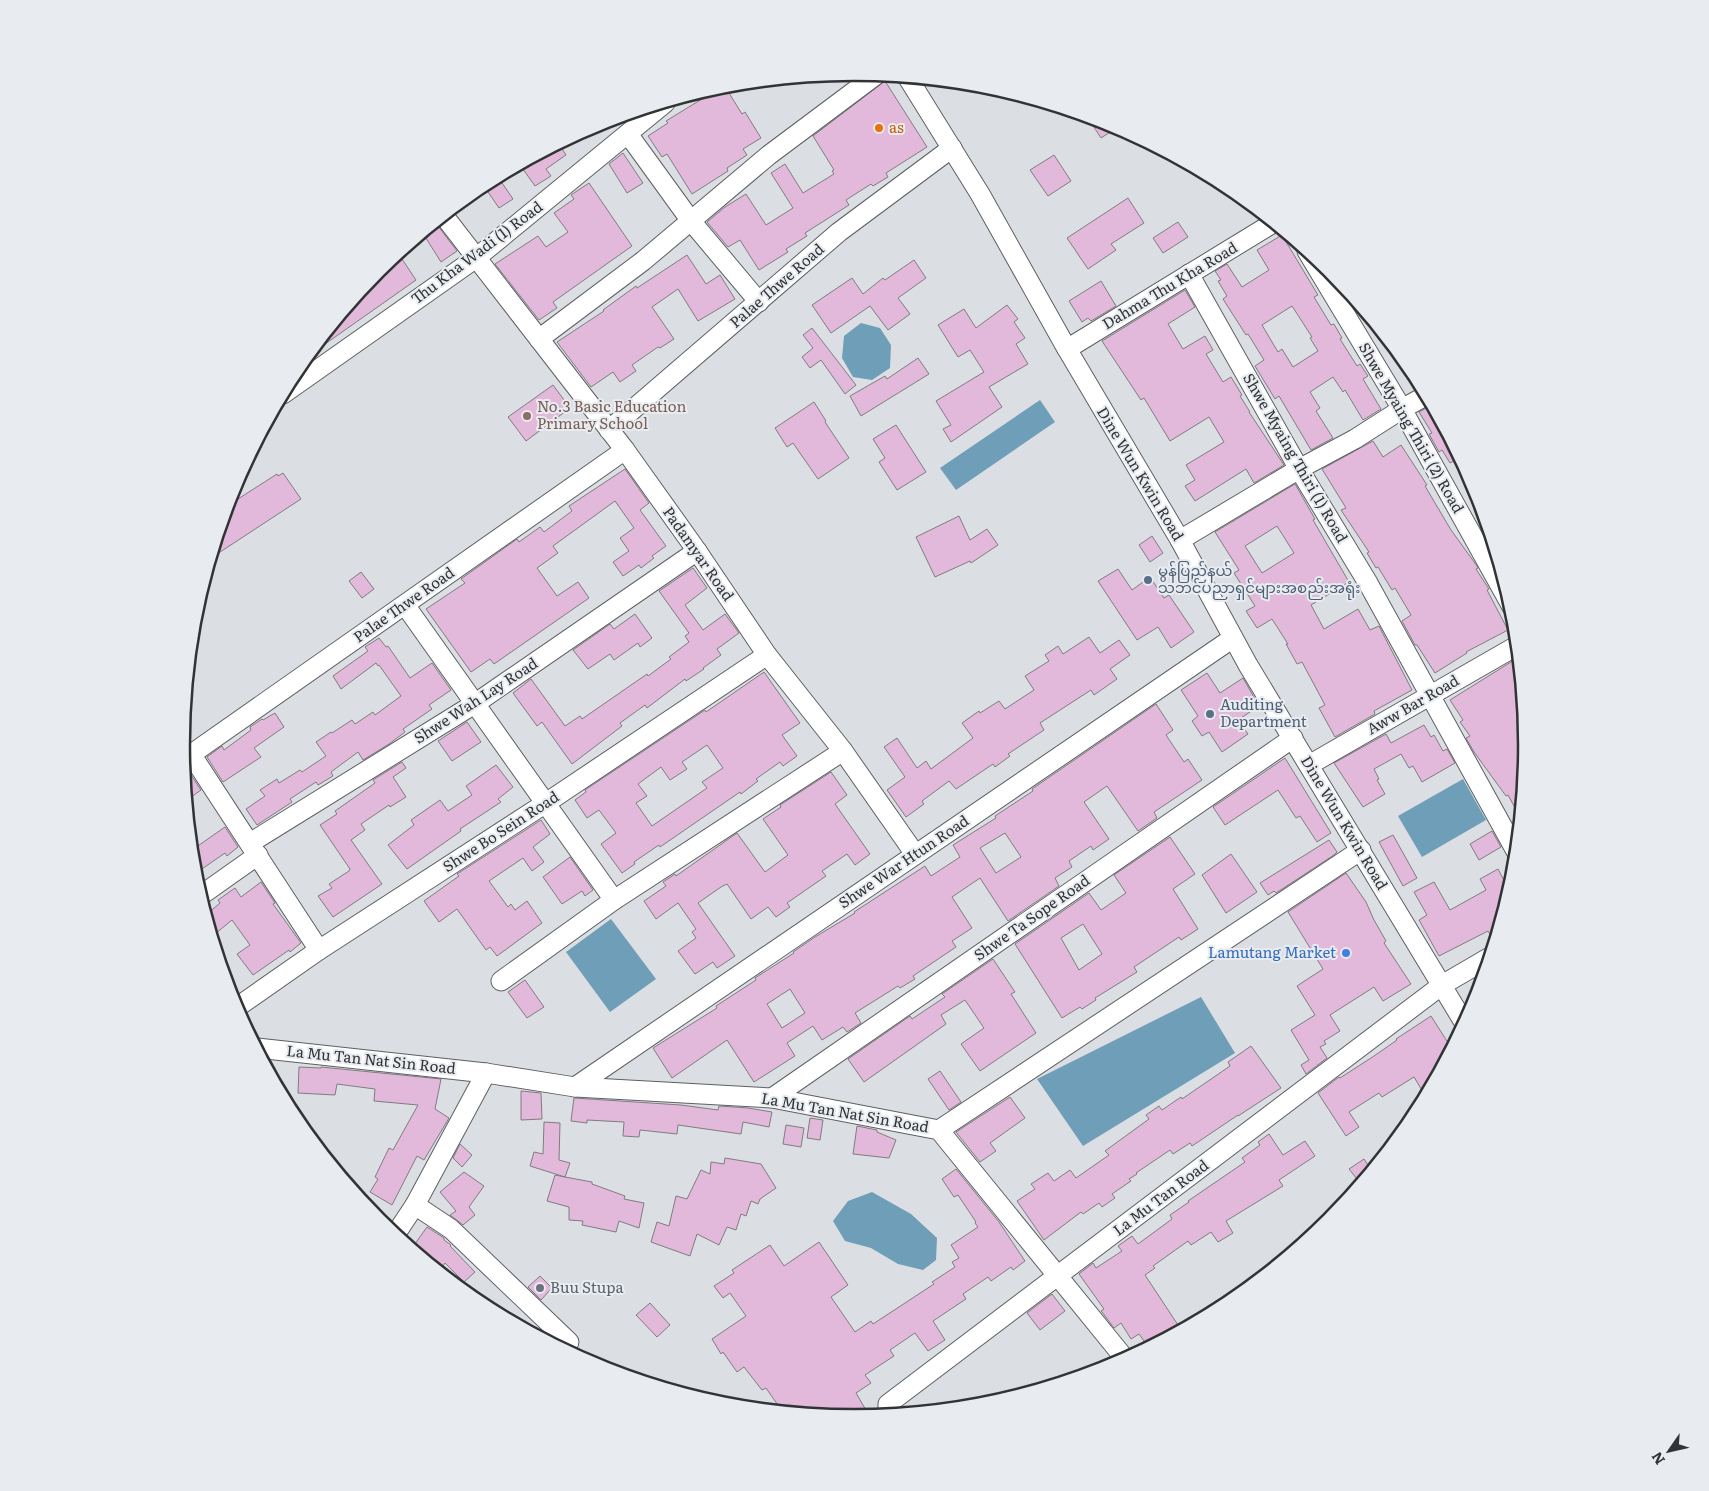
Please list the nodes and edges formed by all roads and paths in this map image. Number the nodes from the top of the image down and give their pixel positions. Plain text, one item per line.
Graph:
1 (867, 82) edge
2 (912, 84) edge
3 (653, 113) edge
4 (628, 134) junction
5 (952, 148) junction
6 (448, 221) edge
7 (691, 221) junction
8 (1268, 226) edge
9 (476, 258) junction
10 (1319, 272) edge
11 (1189, 274) junction
12 (759, 302) junction
13 (539, 339) junction
14 (1066, 349) junction
15 (297, 384) edge
16 (1421, 398) edge
17 (1402, 409) junction
18 (609, 430) junction
19 (625, 450) junction
20 (1299, 469) junction
21 (1180, 540) junction
22 (698, 551) junction
23 (1497, 580) edge
24 (405, 605) junction
25 (1233, 638) junction
26 (1511, 649) edge
27 (767, 655) junction
28 (1431, 696) junction
29 (476, 703) junction
30 (1293, 738) junction
31 (843, 750) junction
32 (190, 755) edge
33 (191, 762) edge
34 (1309, 764) junction
35 (546, 803) junction
36 (1511, 843) edge
37 (254, 849) junction
38 (1361, 850) junction
39 (915, 854) junction
40 (207, 890) edge
41 (614, 900) junction
42 (319, 950) junction
43 (1482, 962) edge
44 (501, 981) dead end
45 (1442, 985) junction
46 (243, 1003) edge
47 (1460, 1016) edge
48 (264, 1049) edge
49 (486, 1073) junction
50 (575, 1087) junction
51 (772, 1098) junction
52 (939, 1130) junction
53 (415, 1205) junction
54 (399, 1228) edge
55 (1058, 1275) junction
56 (569, 1342) dead end
57 (1121, 1354) edge
58 (888, 1408) edge

1 - 7 street
2 - 5 street, Dine Wun Kwin Road
3 - 4 street, Thu Kha Wadi (1) Road
4 - 7 street
4 - 9 street, Thu Kha Wadi (1) Road
5 - 12 street, Palae Thwe Road
5 - 14 street, Dine Wun Kwin Road
6 - 9 street, Padamyar Road
7 - 12 street
7 - 13 street
8 - 11 street, Dahma Thu Kha Road
9 - 13 street, Padamyar Road
9 - 15 street, Thu Kha Wadi (1) Road
10 - 17 street, Shwe Myaing Thiri (2) Road
11 - 14 street, Dahma Thu Kha Road
11 - 20 street, Shwe Myaing Thiri (1) Road
12 - 18 street, Palae Thwe Road
13 - 18 street, Padamyar Road
14 - 21 street, Dine Wun Kwin Road
16 - 17 street
17 - 20 street
17 - 23 street, Shwe Myaing Thiri (2) Road
18 - 19 street, Padamyar Road
19 - 22 street, Padamyar Road
19 - 24 street, Palae Thwe Road
20 - 21 street
20 - 28 street, Shwe Myaing Thiri (1) Road
21 - 25 street, Dine Wun Kwin Road
22 - 27 street, Padamyar Road
22 - 29 street, Shwe Wah Lay Road
24 - 29 street
24 - 32 street, Palae Thwe Road
25 - 30 street, Dine Wun Kwin Road
25 - 39 street, Shwe War Htun Road
26 - 28 street, Aww Bar Road
27 - 31 street, Padamyar Road
27 - 35 street, Shwe Bo Sein Road
28 - 34 street, Aww Bar Road
28 - 36 street, Shwe Myaing Thiri (1) Road
29 - 35 street
29 - 37 street, Shwe Wah Lay Road
30 - 34 street, Dine Wun Kwin Road
30 - 51 street, Shwe Ta Sope Road
31 - 39 street, Padamyar Road
31 - 41 street
33 - 37 street
34 - 38 street, Dine Wun Kwin Road
35 - 41 street
35 - 42 street, Shwe Bo Sein Road
37 - 40 street, Shwe Wah Lay Road
37 - 42 street
38 - 45 street, Dine Wun Kwin Road
38 - 52 street
39 - 50 street, Shwe War Htun Road
41 - 44 street
42 - 46 street, Shwe Bo Sein Road
43 - 45 street, La Mu Tan Road
45 - 47 street, Dine Wun Kwin Road
45 - 55 street, La Mu Tan Road
48 - 49 street, La Mu Tan Nat Sin Road
49 - 50 street, La Mu Tan Nat Sin Road
49 - 53 street
50 - 51 street, La Mu Tan Nat Sin Road
51 - 52 street, La Mu Tan Nat Sin Road
52 - 55 street, La Mu Tan Nat Sin Road
53 - 54 street
53 - 56 street
55 - 57 street, La Mu Tan Nat Sin Road
55 - 58 street, La Mu Tan Road

